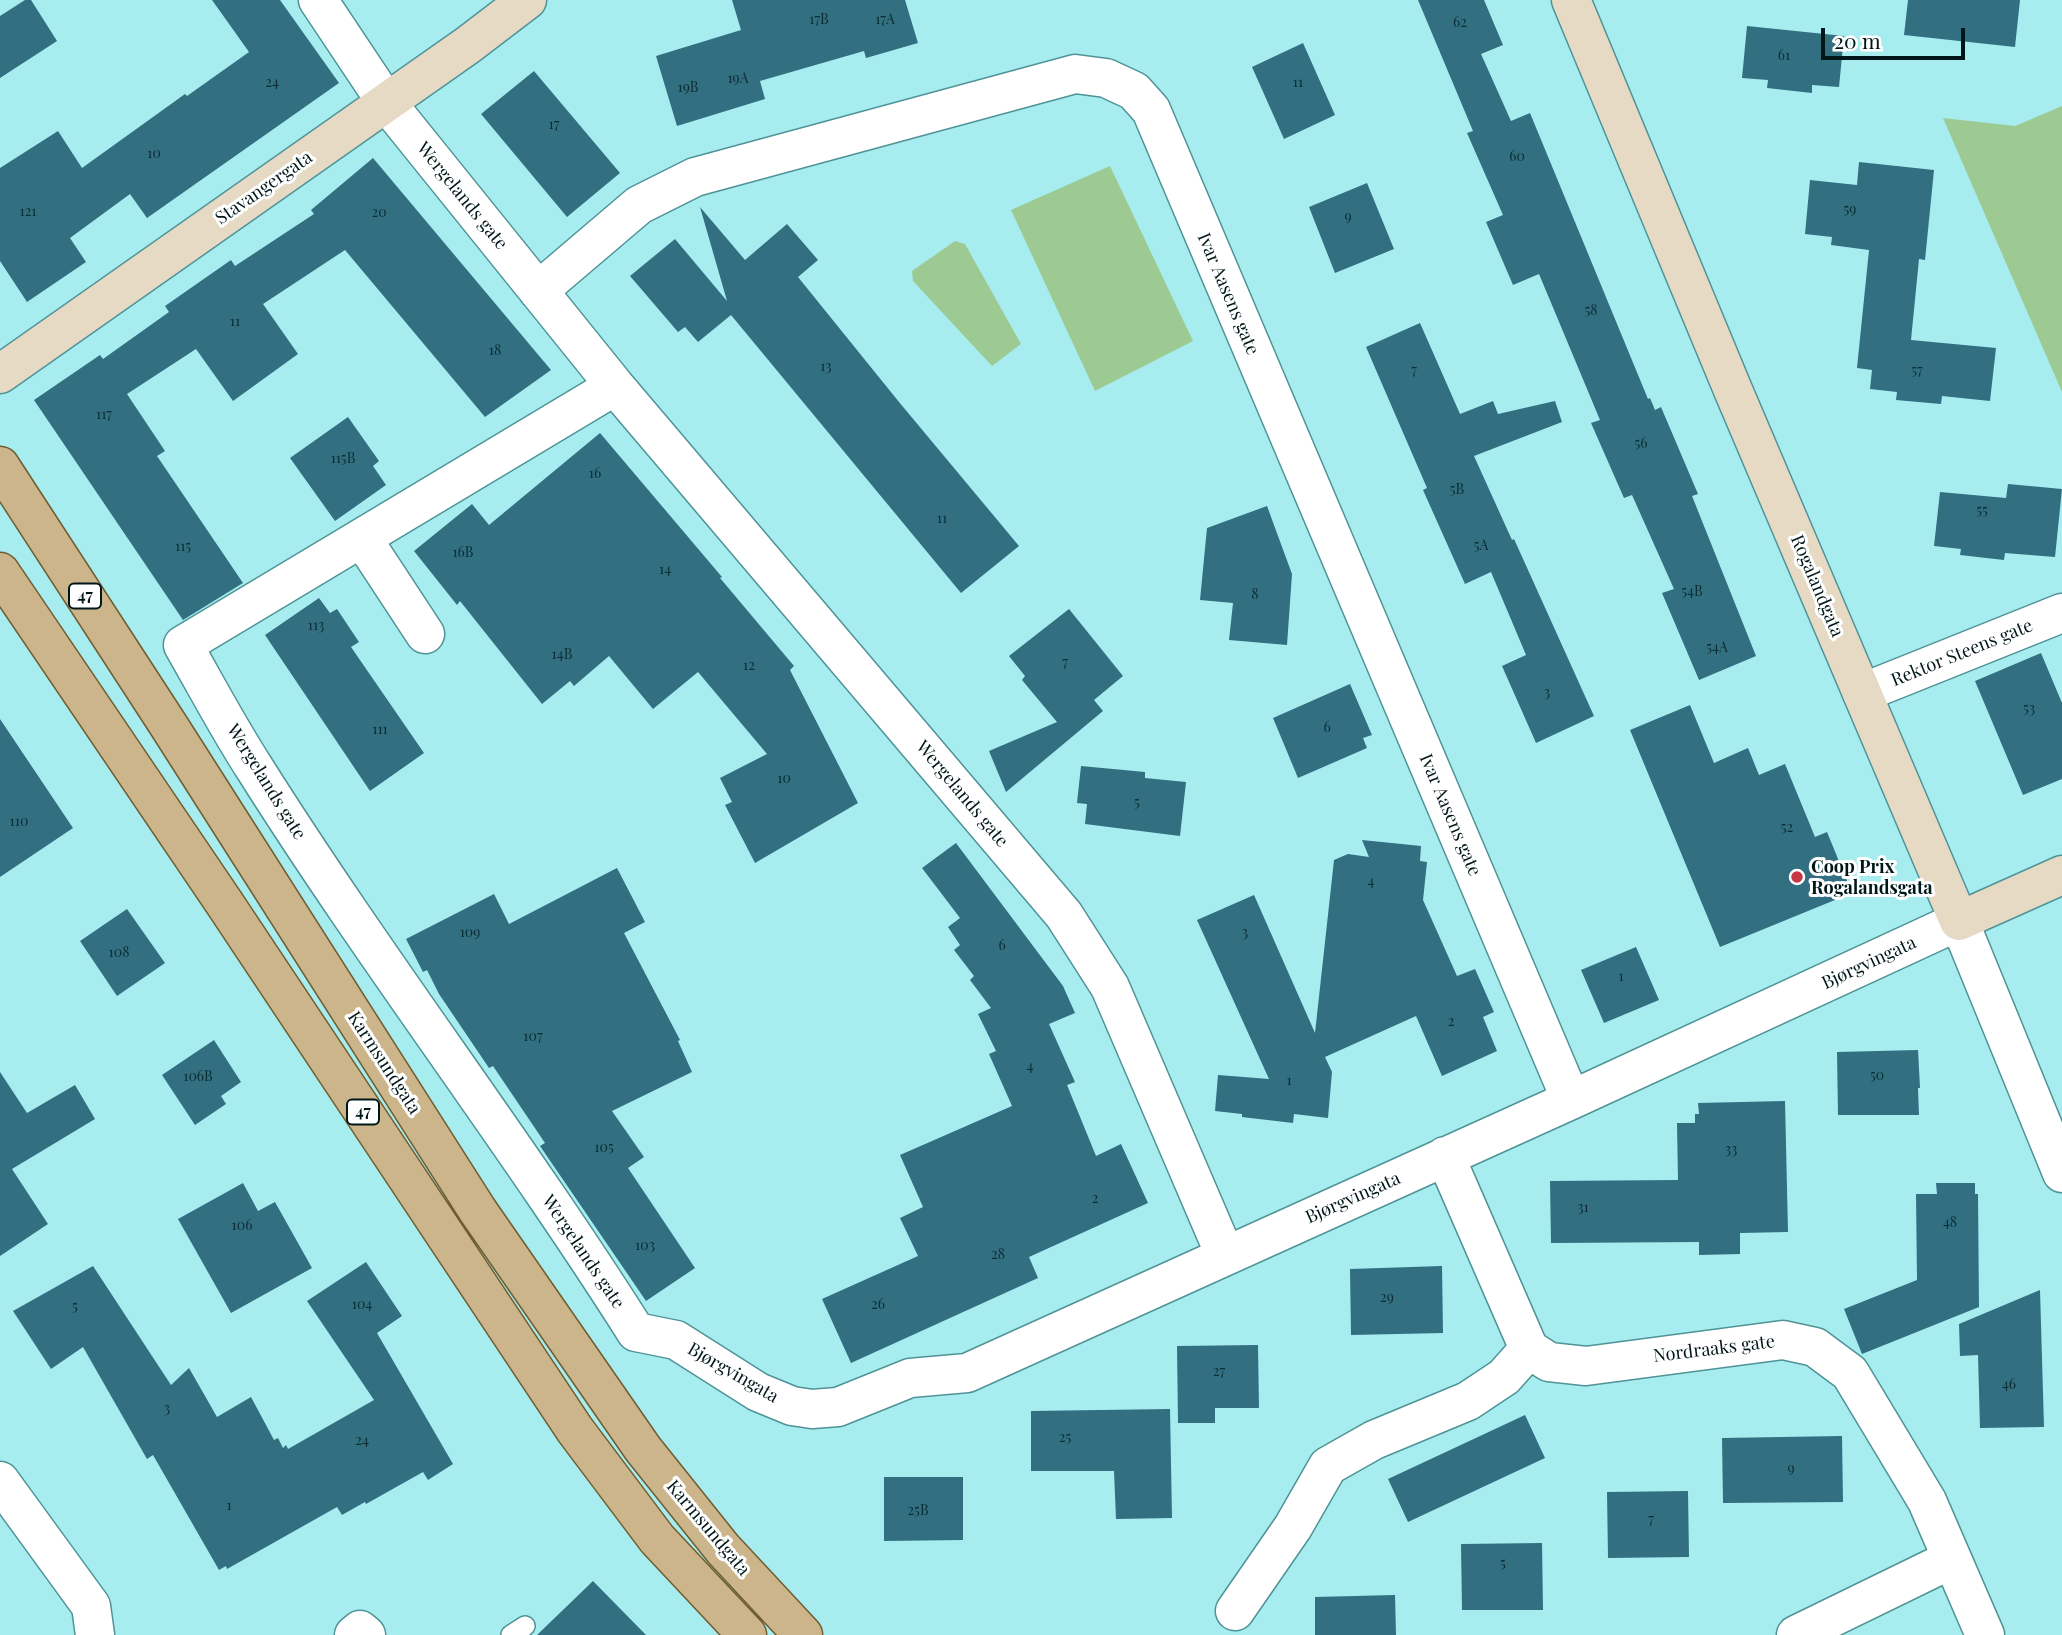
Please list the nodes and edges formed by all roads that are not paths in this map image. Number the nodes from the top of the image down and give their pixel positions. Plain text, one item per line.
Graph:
1 (318, 0) edge
2 (527, 0) edge
3 (1571, 0) edge
4 (386, 103) junction
5 (538, 291) junction
6 (0, 374) edge
7 (615, 386) junction
8 (0, 466) edge
9 (362, 538) junction
10 (0, 572) edge
11 (2062, 613) edge
12 (425, 634) dead end
13 (1862, 693) junction
14 (2062, 875) edge
15 (1959, 922) junction
16 (1571, 1100) junction
17 (1445, 1156) junction
18 (2062, 1173) edge
19 (1225, 1255) junction
20 (636, 1332) joint
21 (1529, 1349) junction
22 (0, 1481) edge
23 (1952, 1559) junction
24 (1235, 1611) dead end
25 (95, 1635) edge
26 (354, 1635) edge
27 (366, 1635) edge
28 (747, 1635) edge
29 (803, 1635) edge
30 (1796, 1635) edge
31 (1985, 1635) edge

1 - 4 street, Wergelands gate
2 - 4 street, Stavangergata
3 - 13 street, Rogalandgata
4 - 5 street, Wergelands gate
4 - 6 street, Stavangergata
5 - 7 street, Wergelands gate
5 - 16 street, Ivar Aasens gate
7 - 9 street, Wergelands gate
7 - 19 street, Wergelands gate
8 - 29 main road, Karmsundgata / 47
9 - 12 street
9 - 20 street, Wergelands gate
10 - 28 main road, 47
11 - 13 street, Rektor Steens gate
13 - 15 street, Rogalandgata
14 - 15 street, Bjørgvingata
15 - 16 street, Bjørgvingata
15 - 18 street, Rogalandgata
16 - 17 street, Bjørgvingata
17 - 19 street, Bjørgvingata
17 - 21 street
19 - 20 street, Bjørgvingata
21 - 23 street, Nordraaks gate
21 - 24 street
22 - 25 street
23 - 30 street
23 - 31 street, Nordraaks gate
26 - 27 street

